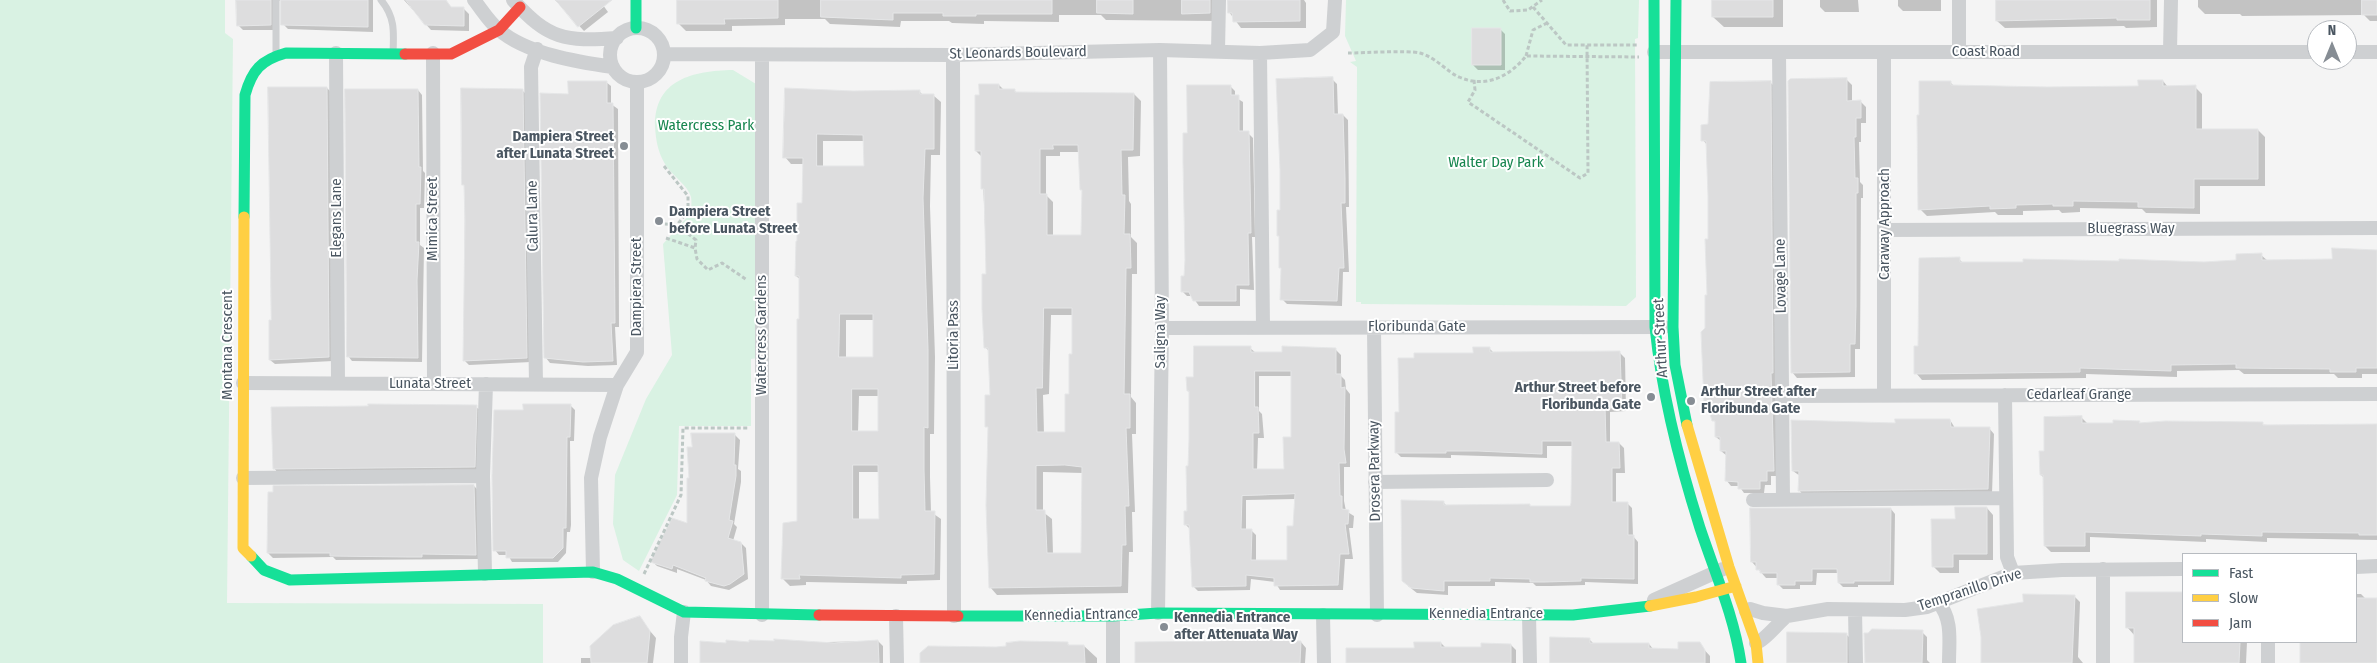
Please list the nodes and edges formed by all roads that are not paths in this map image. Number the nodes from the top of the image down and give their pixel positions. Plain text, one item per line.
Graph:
1 (276, 0) edge
2 (381, 0) edge
3 (474, 0) edge
4 (636, 0) edge
5 (1219, 0) edge
6 (1335, 0) edge
7 (1654, 0) edge
8 (1676, 0) edge
9 (1959, 0) edge
10 (2171, 0) edge
11 (517, 4) edge
12 (636, 28) junction
13 (499, 30) junction
14 (616, 38) junction
15 (537, 49) junction
16 (1160, 50) junction
17 (1218, 51) junction
18 (1648, 51) junction
19 (1676, 52) junction
20 (1779, 52) junction
21 (1884, 52) junction
22 (1959, 52) junction
23 (2170, 52) junction
24 (2307, 52) edge
25 (2357, 52) edge
26 (2377, 52) edge
27 (336, 53) junction
28 (393, 53) junction
29 (433, 53) junction
30 (1260, 53) junction
31 (664, 54) junction
32 (276, 55) junction
33 (953, 55) junction
34 (762, 56) junction
35 (613, 67) junction
36 (637, 82) junction
37 (2377, 228) edge
38 (1885, 230) junction
39 (1263, 327) junction
40 (1374, 327) junction
41 (1656, 327) junction
42 (1673, 327) junction
43 (1162, 328) junction
44 (243, 383) junction
45 (338, 383) junction
46 (434, 384) junction
47 (486, 384) junction
48 (536, 384) junction
49 (617, 385) junction
50 (2377, 394) edge
51 (2005, 395) junction
52 (1782, 396) junction
53 (1884, 396) junction
54 (483, 476) junction
55 (243, 478) junction
56 (1548, 480) dead end
57 (1375, 482) junction
58 (2005, 498) junction
59 (1753, 500) dead end
60 (1783, 500) junction
61 (2377, 566) edge
62 (1729, 567) junction
63 (2357, 567) edge
64 (2103, 569) junction
65 (2182, 569) edge
66 (593, 572) junction
67 (1715, 572) junction
68 (2013, 573) junction
69 (485, 574) junction
70 (1736, 586) junction
71 (1722, 591) junction
72 (1938, 602) junction
73 (1637, 608) junction
74 (1855, 610) junction
75 (1746, 611) junction
76 (684, 612) junction
77 (1158, 613) junction
78 (762, 614) junction
79 (1323, 614) junction
80 (1530, 614) junction
81 (1377, 615) junction
82 (896, 616) junction
83 (954, 616) junction
84 (1113, 616) junction
85 (1788, 616) junction
86 (2268, 643) edge
87 (1756, 644) junction
88 (681, 663) edge
89 (897, 663) edge
90 (1113, 663) edge
91 (1324, 663) edge
92 (1530, 663) edge
93 (1741, 663) edge
94 (1758, 663) edge
95 (1856, 663) edge
96 (1949, 663) edge
97 (2103, 663) edge
98 (2268, 663) edge

1 - 32 lane
2 - 28 lane
3 - 13 street
4 - 12 street
5 - 17 street
6 - 30 street, St Leonards Boulevard
7 - 18 street, Arthur Street
8 - 19 street, Arthur Street
9 - 22 street
10 - 23 street
11 - 13 street, Montana Crescent
11 - 14 street
12 - 14 street
12 - 31 street
13 - 15 street
13 - 29 street, Montana Crescent
14 - 35 street
15 - 35 street
15 - 48 street, Calura Lane
16 - 17 street, St Leonards Boulevard
16 - 33 street, St Leonards Boulevard
16 - 43 street, Saligna Way
17 - 30 street, St Leonards Boulevard
18 - 19 street, Coast Road
18 - 41 street, Arthur Street
19 - 20 street, Coast Road
19 - 42 street, Arthur Street
20 - 21 street, Coast Road
20 - 52 street, Lovage Lane
21 - 22 street, Coast Road
21 - 38 street, Caraway Approach
22 - 23 street, Coast Road
23 - 24 street, Coast Road
25 - 26 street
27 - 28 street, Montana Crescent
27 - 32 street, Montana Crescent
27 - 45 street, Elegans Lane
28 - 29 street, Montana Crescent
29 - 46 street, Mimica Street
30 - 39 street
31 - 34 street, St Leonards Boulevard
31 - 36 street
32 - 44 street, Montana Crescent
33 - 34 street, St Leonards Boulevard
33 - 83 street, Litoria Pass
34 - 78 street, Watercress Gardens
35 - 36 street
36 - 49 street, Dampiera Street
37 - 38 street, Bluegrass Way
38 - 53 street, Caraway Approach
39 - 40 street, Floribunda Gate
39 - 43 street, Floribunda Gate
40 - 41 street, Floribunda Gate
40 - 57 street, Drosera Parkway
41 - 42 street, Floribunda Gate
41 - 67 street, Arthur Street
42 - 62 street, Arthur Street
43 - 77 street, Saligna Way
44 - 45 street, Lunata Street
44 - 55 street, Montana Crescent
45 - 46 street, Lunata Street
46 - 47 street, Lunata Street
47 - 48 street, Lunata Street
47 - 54 street
48 - 49 street, Lunata Street
49 - 66 street, Dampiera Street
50 - 51 street, Cedarleaf Grange
51 - 53 street, Cedarleaf Grange
51 - 58 street
52 - 53 street, Cedarleaf Grange
52 - 60 street, Lovage Lane
54 - 55 street
54 - 69 street
55 - 69 street, Montana Crescent
56 - 57 street
57 - 81 street, Drosera Parkway
58 - 60 street
58 - 68 street
59 - 60 street
61 - 63 street
62 - 67 street, Kennedia Entrance
62 - 70 street, Arthur Street
64 - 65 street, Tempranillo Drive
64 - 68 street, Tempranillo Drive
64 - 97 street
66 - 69 street, Montana Crescent
66 - 76 street, Kennedia Entrance
67 - 71 street, Arthur Street
67 - 73 street, Kennedia Entrance
68 - 72 street, Tempranillo Drive
70 - 71 street, Kennedia Entrance
70 - 75 street, Arthur Street
71 - 73 street, Kennedia Entrance
71 - 93 street, Arthur Street
72 - 74 street, Tempranillo Drive
72 - 96 street
73 - 80 street, Kennedia Entrance
74 - 85 street, Tempranillo Drive
74 - 95 street
75 - 85 street, Tempranillo Drive
75 - 87 street, Arthur Street
76 - 78 street, Kennedia Entrance
76 - 88 street
77 - 79 street, Kennedia Entrance
77 - 84 street, Kennedia Entrance
78 - 82 street, Kennedia Entrance
79 - 81 street, Kennedia Entrance
79 - 91 street
80 - 81 street, Kennedia Entrance
80 - 92 street
82 - 83 street, Kennedia Entrance
82 - 89 street
83 - 84 street, Kennedia Entrance
84 - 90 street
85 - 87 street, Tempranillo Drive
86 - 98 street
87 - 94 street, Arthur Street

